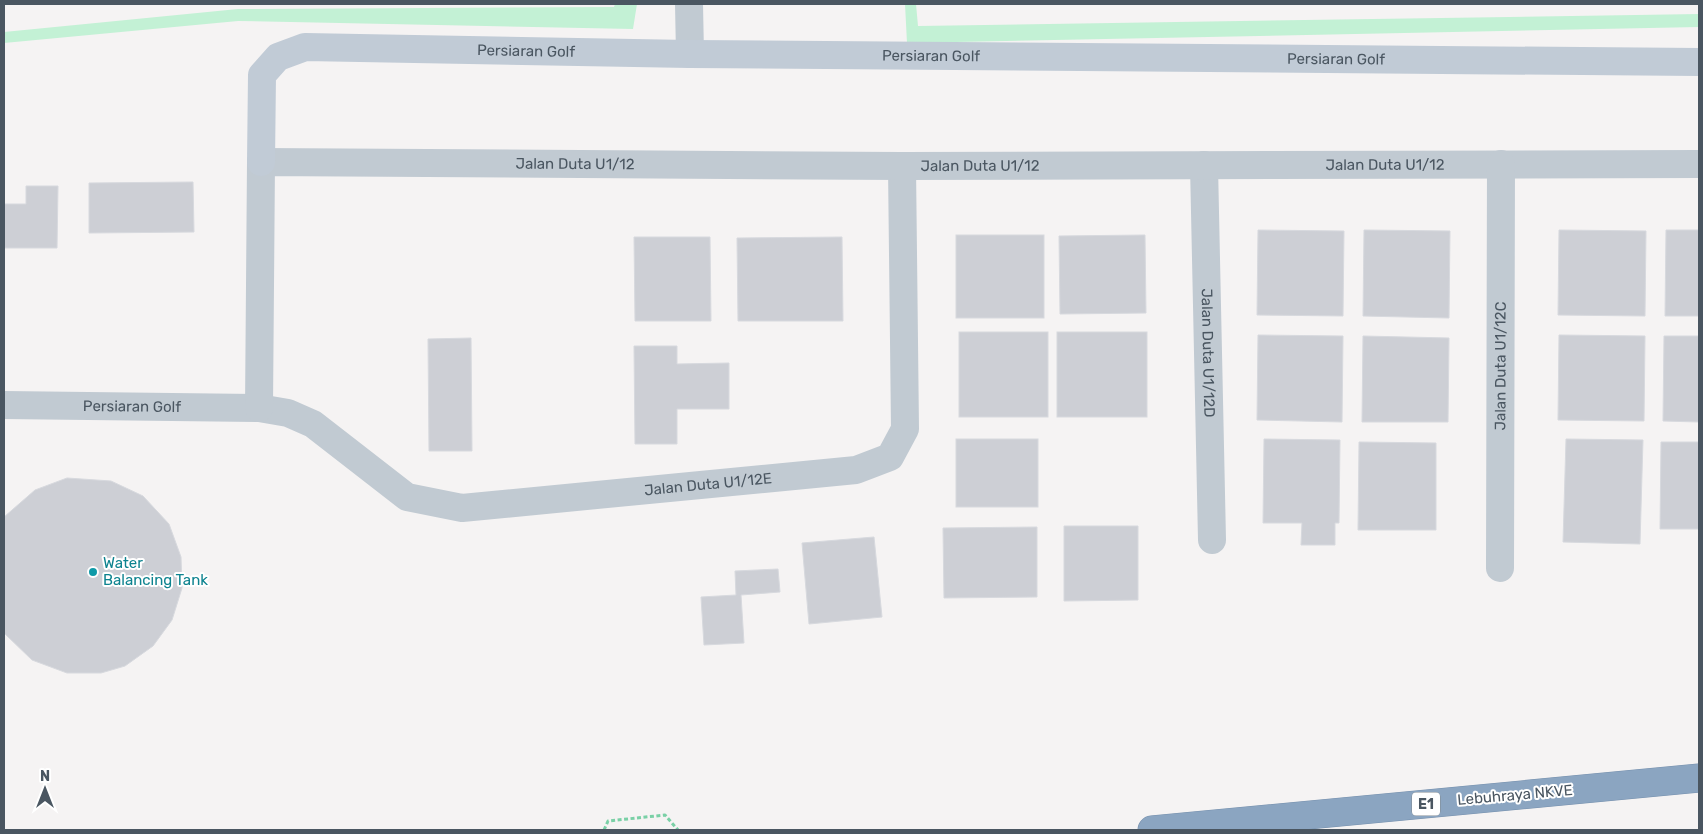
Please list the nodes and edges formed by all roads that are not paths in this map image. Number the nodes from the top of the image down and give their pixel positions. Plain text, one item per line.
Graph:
1 (689, 4) edge
2 (690, 54) junction
3 (1699, 62) edge
4 (261, 162) junction
5 (1502, 164) junction
6 (1699, 164) edge
7 (1204, 165) junction
8 (902, 166) junction
9 (4, 405) edge
10 (259, 408) junction
11 (1212, 540) dead end
12 (1500, 568) dead end
13 (1699, 778) edge
14 (1152, 830) edge

1 - 2 street
2 - 3 street, Persiaran Golf
2 - 4 street, Persiaran Golf
4 - 8 street, Jalan Duta U1/12
4 - 10 street
5 - 6 street, Jalan Duta U1/12
5 - 7 street, Jalan Duta U1/12
5 - 12 street, Jalan Duta U1/12C
7 - 8 street, Jalan Duta U1/12
7 - 11 street, Jalan Duta U1/12D
8 - 10 street, Jalan Duta U1/12E
9 - 10 street, Persiaran Golf
13 - 14 highway, Lebuhraya NKVE / E1

